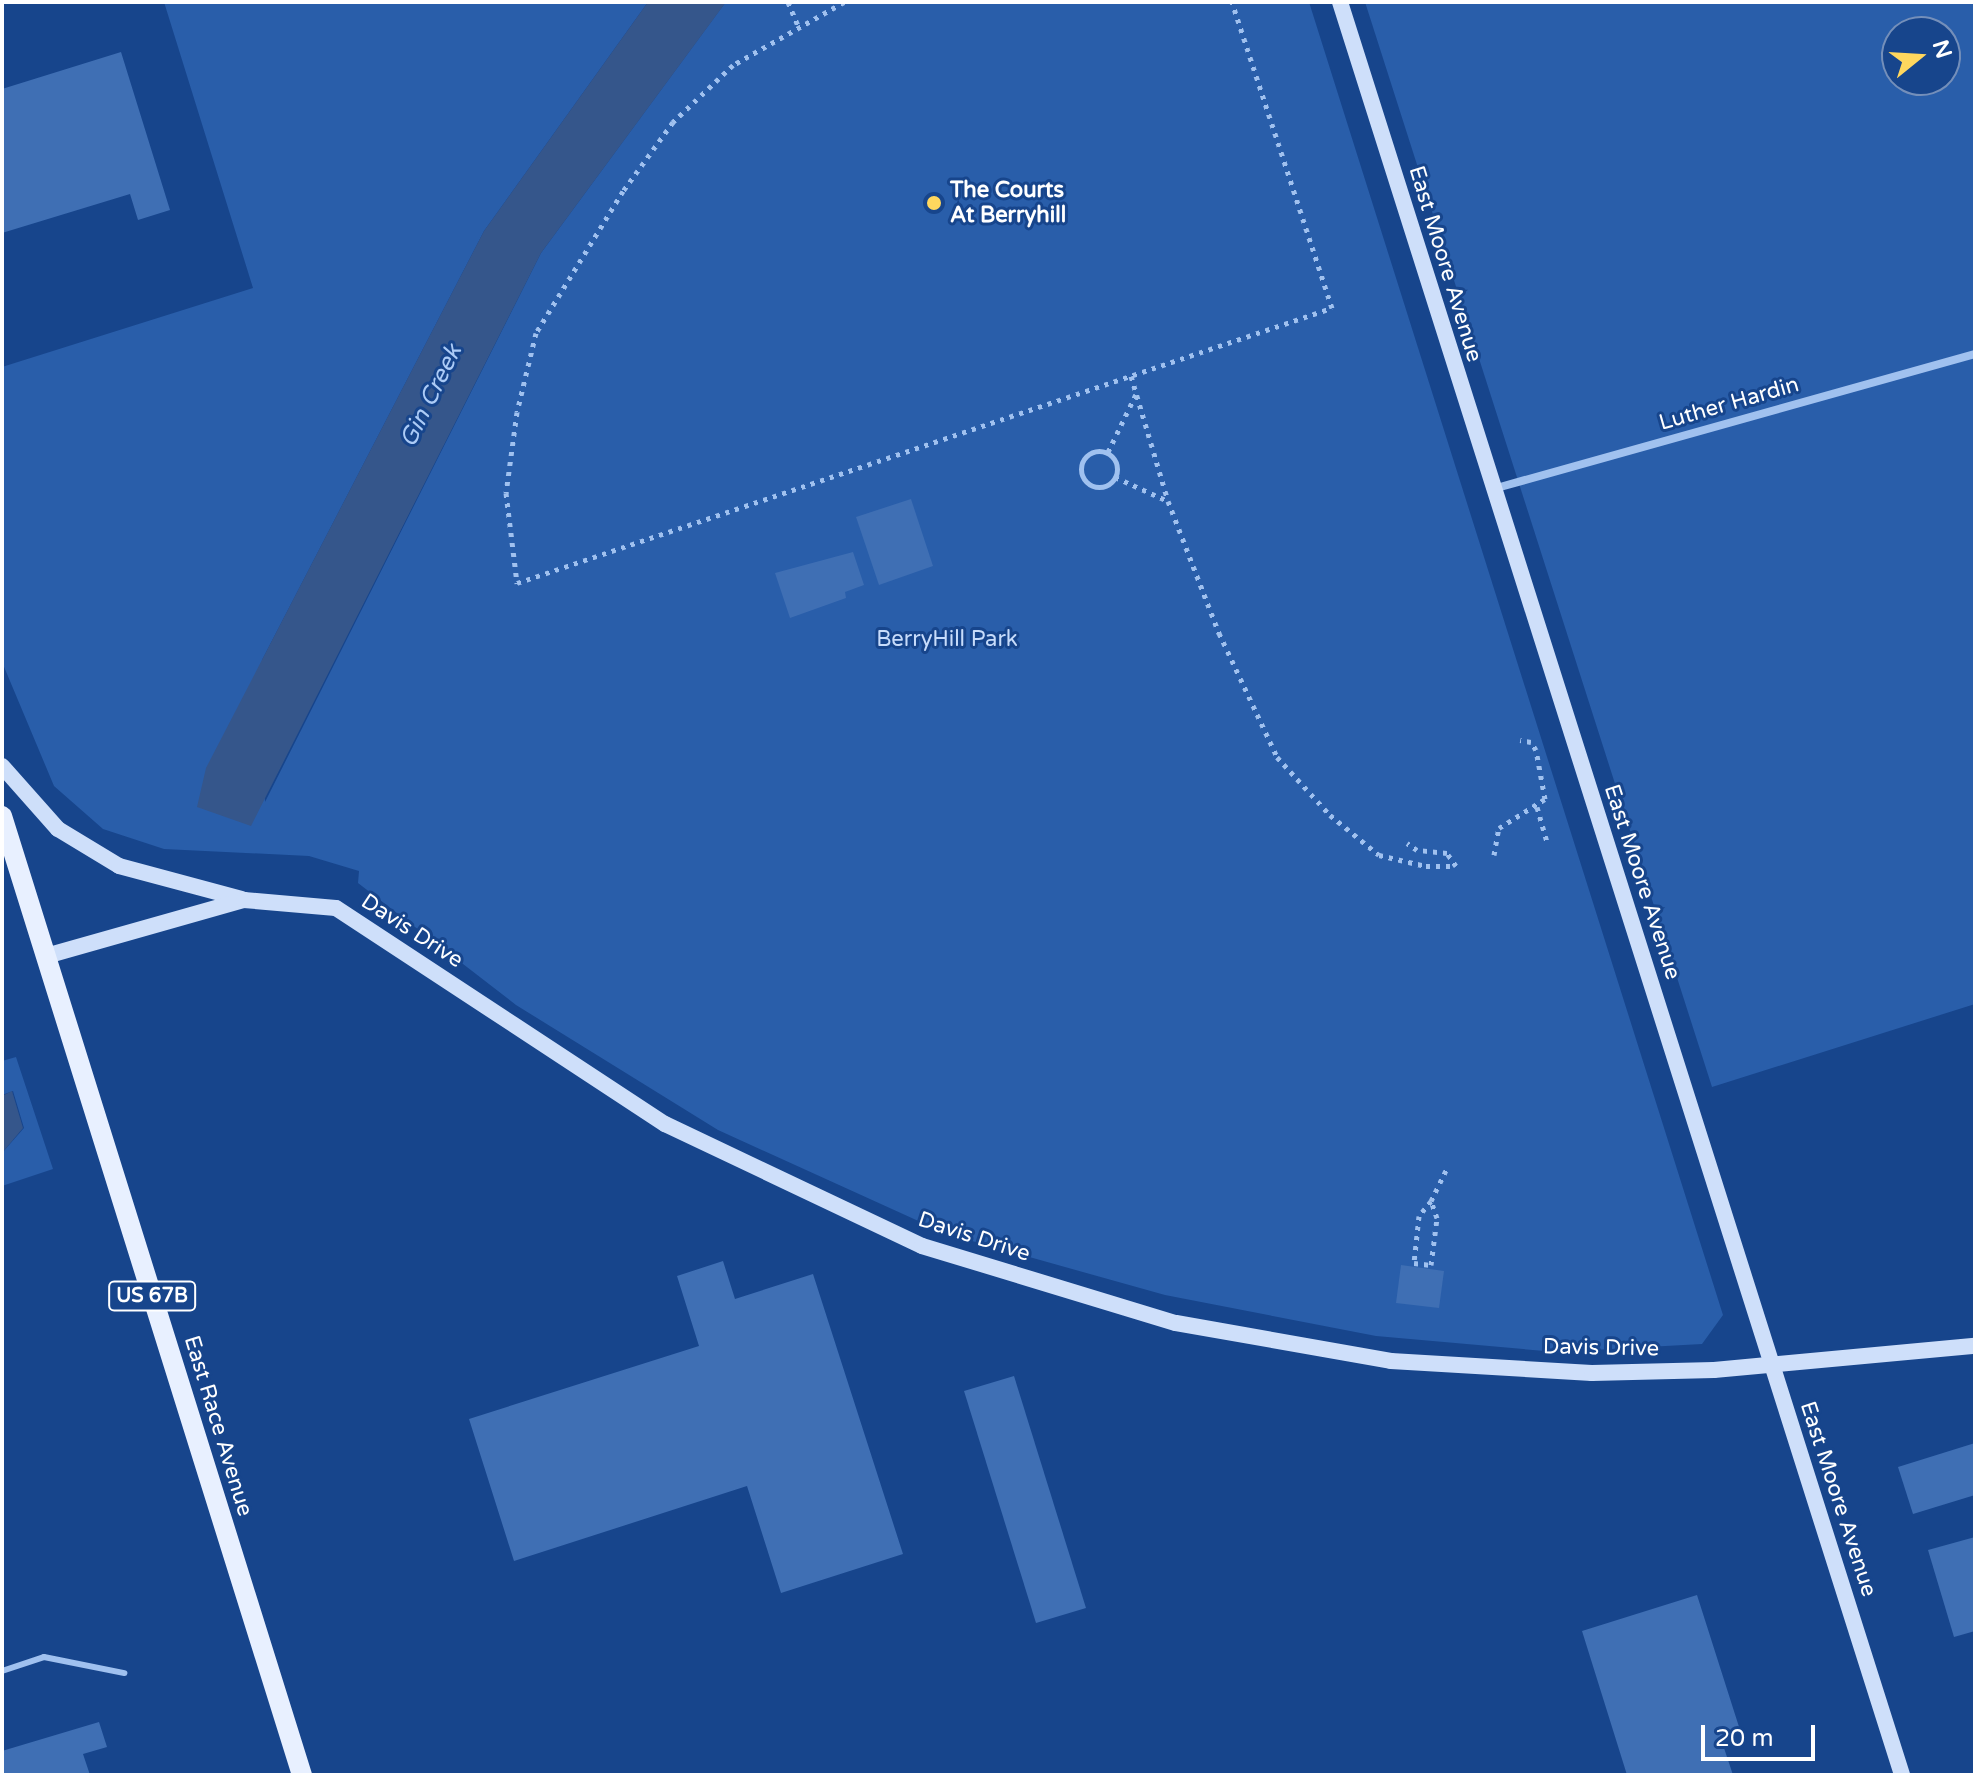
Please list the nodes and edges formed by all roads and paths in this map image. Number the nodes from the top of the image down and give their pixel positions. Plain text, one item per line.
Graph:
1 (788, 2) edge
2 (844, 2) edge
3 (1232, 2) edge
4 (1340, 2) edge
5 (798, 25) junction
6 (1975, 354) edge
7 (1131, 376) junction
8 (1136, 393) junction
9 (1108, 452) junction
10 (1115, 477) junction
11 (1493, 489) junction
12 (1168, 501) junction
13 (1520, 740) dead end
14 (2, 766) edge
15 (1537, 807) junction
16 (2, 816) edge
17 (1547, 842) dead end
18 (1407, 843) dead end
19 (1494, 855) dead end
20 (244, 900) junction
21 (46, 956) junction
22 (1447, 1168) dead end
23 (1431, 1201) junction
24 (1975, 1346) edge
25 (1772, 1362) junction
26 (2, 1671) edge
27 (124, 1673) dead end
28 (302, 1775) edge
29 (1902, 1775) edge

1 - 5 path
2 - 5 path
3 - 7 path
4 - 11 street, East Moore Avenue
5 - 7 path
6 - 11 street, Luther Hardin
7 - 8 path
8 - 9 path
8 - 12 path
9 - 10 path
9 - 10 path
10 - 12 path
11 - 25 street, East Moore Avenue
12 - 18 path
13 - 15 path
14 - 20 street
15 - 17 path
15 - 19 path
16 - 21 main road, East Race Avenue / US 67B
20 - 21 street, Davis Drive
20 - 25 street, Davis Drive
21 - 28 main road, East Race Avenue / US 67B
22 - 23 path
23 - 23 path
24 - 25 street, Davis Drive
25 - 29 street, East Moore Avenue
26 - 27 lane

